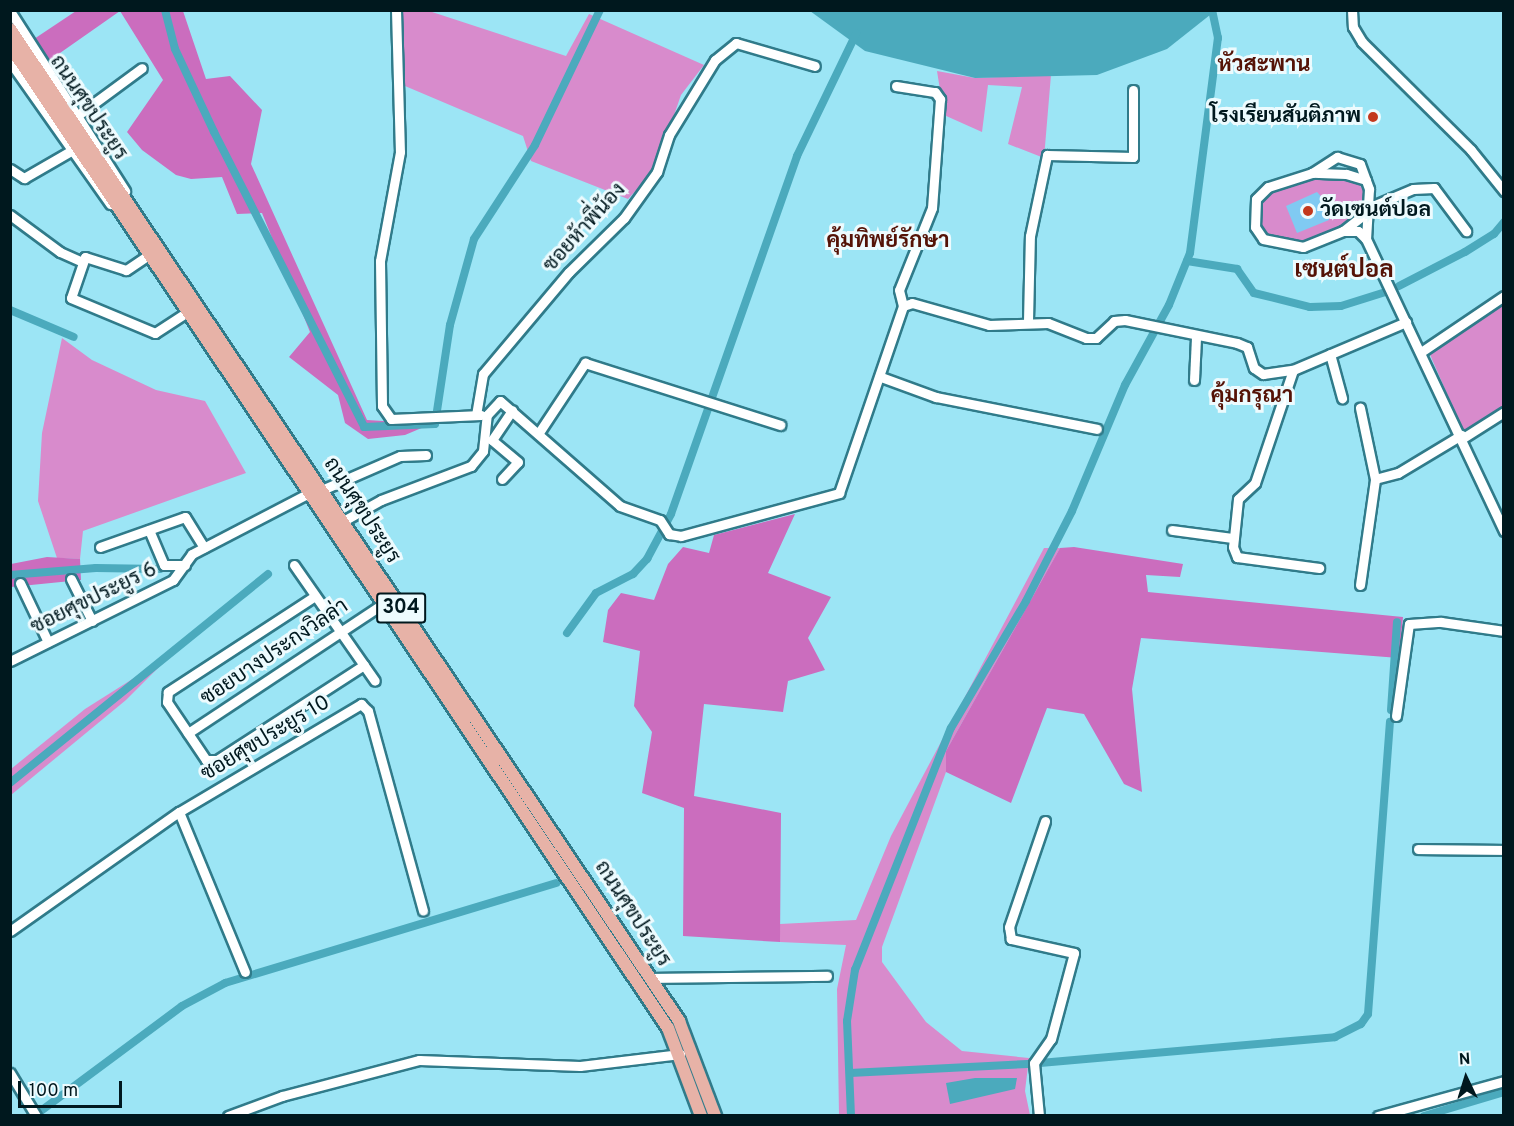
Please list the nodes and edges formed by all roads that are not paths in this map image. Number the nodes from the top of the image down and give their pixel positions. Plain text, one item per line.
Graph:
1 (396, 10) edge
2 (1352, 10) edge
3 (10, 11) edge
4 (10, 29) edge
5 (10, 46) edge
6 (10, 62) edge
7 (815, 66) dead end
8 (142, 68) dead end
9 (896, 86) dead end
10 (1133, 90) dead end
11 (67, 114) junction
12 (69, 152) junction
13 (10, 169) edge
14 (1312, 173) junction
15 (1366, 180) junction
16 (1503, 191) edge
17 (1367, 211) junction
18 (10, 215) edge
19 (140, 230) junction
20 (1343, 231) junction
21 (1466, 231) dead end
22 (1366, 239) junction
23 (150, 254) junction
24 (82, 262) junction
25 (1503, 296) edge
26 (903, 306) junction
27 (187, 312) junction
28 (1028, 321) junction
29 (1406, 322) junction
30 (1196, 337) junction
31 (1421, 352) junction
32 (1330, 354) junction
33 (1293, 370) junction
34 (881, 377) junction
35 (1194, 380) dead end
36 (1341, 398) dead end
37 (1360, 408) dead end
38 (512, 410) junction
39 (1503, 412) edge
40 (487, 415) junction
41 (476, 416) junction
42 (780, 425) dead end
43 (1097, 429) dead end
44 (540, 431) junction
45 (1462, 437) junction
46 (488, 438) junction
47 (426, 455) dead end
48 (502, 479) dead end
49 (1375, 479) junction
50 (324, 489) junction
51 (311, 492) junction
52 (1492, 505) junction
53 (1503, 505) edge
54 (345, 520) junction
55 (149, 530) junction
56 (1172, 530) dead end
57 (1503, 531) edge
58 (1233, 538) junction
59 (100, 547) dead end
60 (204, 548) junction
61 (185, 565) junction
62 (294, 565) dead end
63 (1319, 568) dead end
64 (71, 579) dead end
65 (20, 584) dead end
66 (1360, 585) dead end
67 (315, 596) junction
68 (393, 596) junction
69 (382, 604) junction
70 (92, 621) junction
71 (340, 631) junction
72 (1503, 631) edge
73 (48, 642) junction
74 (10, 661) edge
75 (364, 665) junction
76 (375, 681) dead end
77 (1396, 716) dead end
78 (188, 733) junction
79 (179, 812) junction
80 (1045, 821) dead end
81 (1418, 849) dead end
82 (1503, 850) edge
83 (423, 911) dead end
84 (10, 931) edge
85 (245, 972) dead end
86 (827, 976) dead end
87 (651, 978) junction
88 (680, 1054) junction
89 (10, 1073) edge
90 (1503, 1081) edge
91 (34, 1112) edge
92 (228, 1116) edge
93 (701, 1116) edge
94 (715, 1116) edge
95 (1039, 1116) edge
96 (1378, 1116) edge

1 - 41 street
2 - 16 street
3 - 11 street
4 - 11 main road, ถนนศุขประยูร / 304
5 - 11 main road, ถนนศุขประยูร / 304
6 - 12 street
7 - 41 street, ซอยห้าพี่น้อง
8 - 11 street
9 - 26 street
10 - 28 street
11 - 19 main road, ถนนศุขประยูร / 304
12 - 13 street
12 - 19 street
14 - 15 street
14 - 15 street
14 - 20 street
15 - 17 street
17 - 20 street
17 - 21 street
17 - 22 street
18 - 24 street
19 - 23 main road, ถนนศุขประยูร / 304
19 - 50 main road, ถนนศุขประยูร / 304
20 - 22 street
22 - 29 street
23 - 24 street
23 - 27 main road, ถนนศุขประยูร / 304
24 - 27 street
25 - 31 street
26 - 28 street
26 - 34 street
27 - 51 main road, ถนนศุขประยูร / 304
28 - 30 street
29 - 31 street
29 - 32 street
30 - 33 street
30 - 35 street
31 - 45 street
32 - 33 street
32 - 36 street
33 - 58 street
34 - 43 street
34 - 44 street
37 - 49 street
38 - 40 street
38 - 44 street
38 - 46 street
39 - 45 street
40 - 41 street
40 - 46 street
42 - 44 street
45 - 49 street
45 - 52 street
46 - 48 street
46 - 54 street
47 - 50 street
49 - 66 street
50 - 54 main road, ถนนศุขประยูร / 304
51 - 60 street, ซอยศุขประยูร 6
51 - 69 main road, ถนนศุขประยูร / 304
52 - 53 street
52 - 57 street
54 - 68 main road, ถนนศุขประยูร / 304
55 - 59 street
55 - 60 street
55 - 61 street
56 - 58 street
58 - 63 street
60 - 61 street, ซอยศุขประยูร 6
61 - 70 street, ซอยศุขประยูร 6
62 - 67 street
64 - 70 street
65 - 73 street
67 - 71 street
67 - 78 street
68 - 69 main road
68 - 87 main road, ถนนศุขประยูร / 304
69 - 71 street, ซอยบางประกงวิลล่า
69 - 88 main road, ถนนศุขประยูร / 304
70 - 73 street, ซอยศุขประยูร 6
71 - 75 street
71 - 78 street, ซอยบางประกงวิลล่า
72 - 77 street
73 - 74 street, ซอยศุขประยูร 6
75 - 76 street
75 - 78 street
79 - 83 street, ซอยศุขประยูร 10
79 - 84 street, ซอยศุขประยูร 10
79 - 85 street
80 - 95 street
81 - 82 street
86 - 87 street
87 - 94 main road, ถนนศุขประยูร / 304
88 - 92 street
88 - 93 main road, ถนนศุขประยูร / 304
89 - 91 street
90 - 96 street

